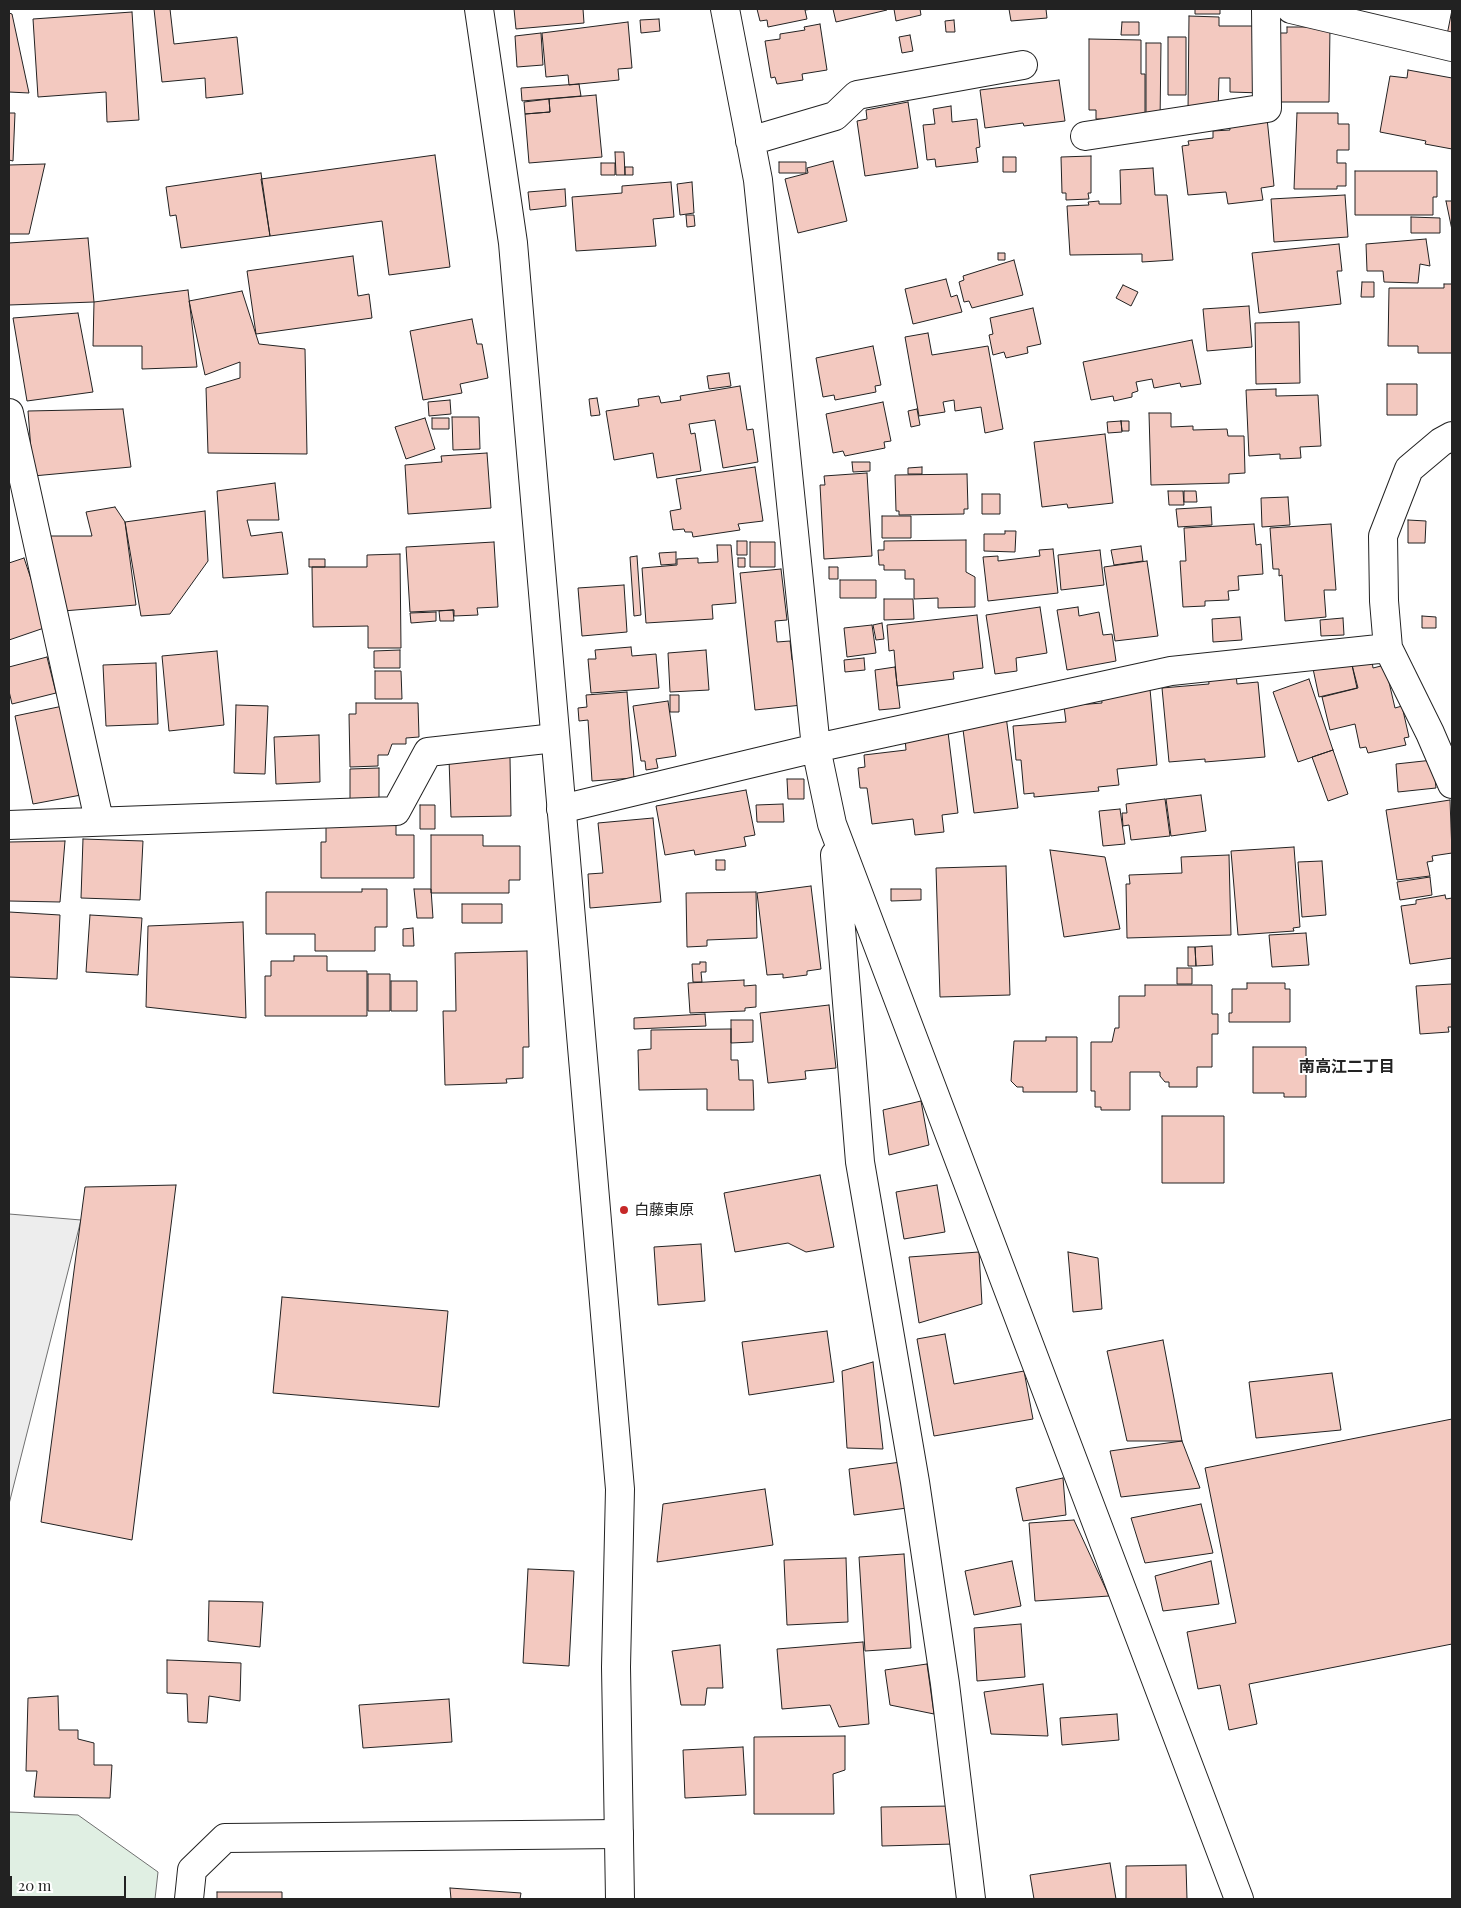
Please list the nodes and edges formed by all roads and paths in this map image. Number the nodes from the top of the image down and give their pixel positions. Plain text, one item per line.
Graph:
1 (479, 9) edge
2 (725, 9) edge
3 (1266, 9) edge
4 (1292, 9) edge
5 (1452, 47) edge
6 (1023, 65) dead end
7 (1085, 136) dead end
8 (750, 141) junction
9 (9, 413) edge
10 (1452, 436) edge
11 (1388, 648) junction
12 (556, 738) junction
13 (816, 748) junction
14 (1452, 784) edge
15 (562, 809) junction
16 (99, 820) junction
17 (9, 825) edge
18 (834, 831) junction
19 (619, 1834) junction
20 (189, 1899) edge
21 (620, 1899) edge
22 (971, 1899) edge
23 (1239, 1899) edge

1 - 12 street
2 - 8 street
3 - 7 street
4 - 5 street
6 - 8 street
8 - 13 street
9 - 16 street
10 - 11 street
11 - 13 street
11 - 14 street
12 - 15 street
12 - 16 street
13 - 15 street
13 - 18 street
15 - 19 street
16 - 17 street
18 - 22 street
18 - 23 street
19 - 20 street
19 - 21 street

